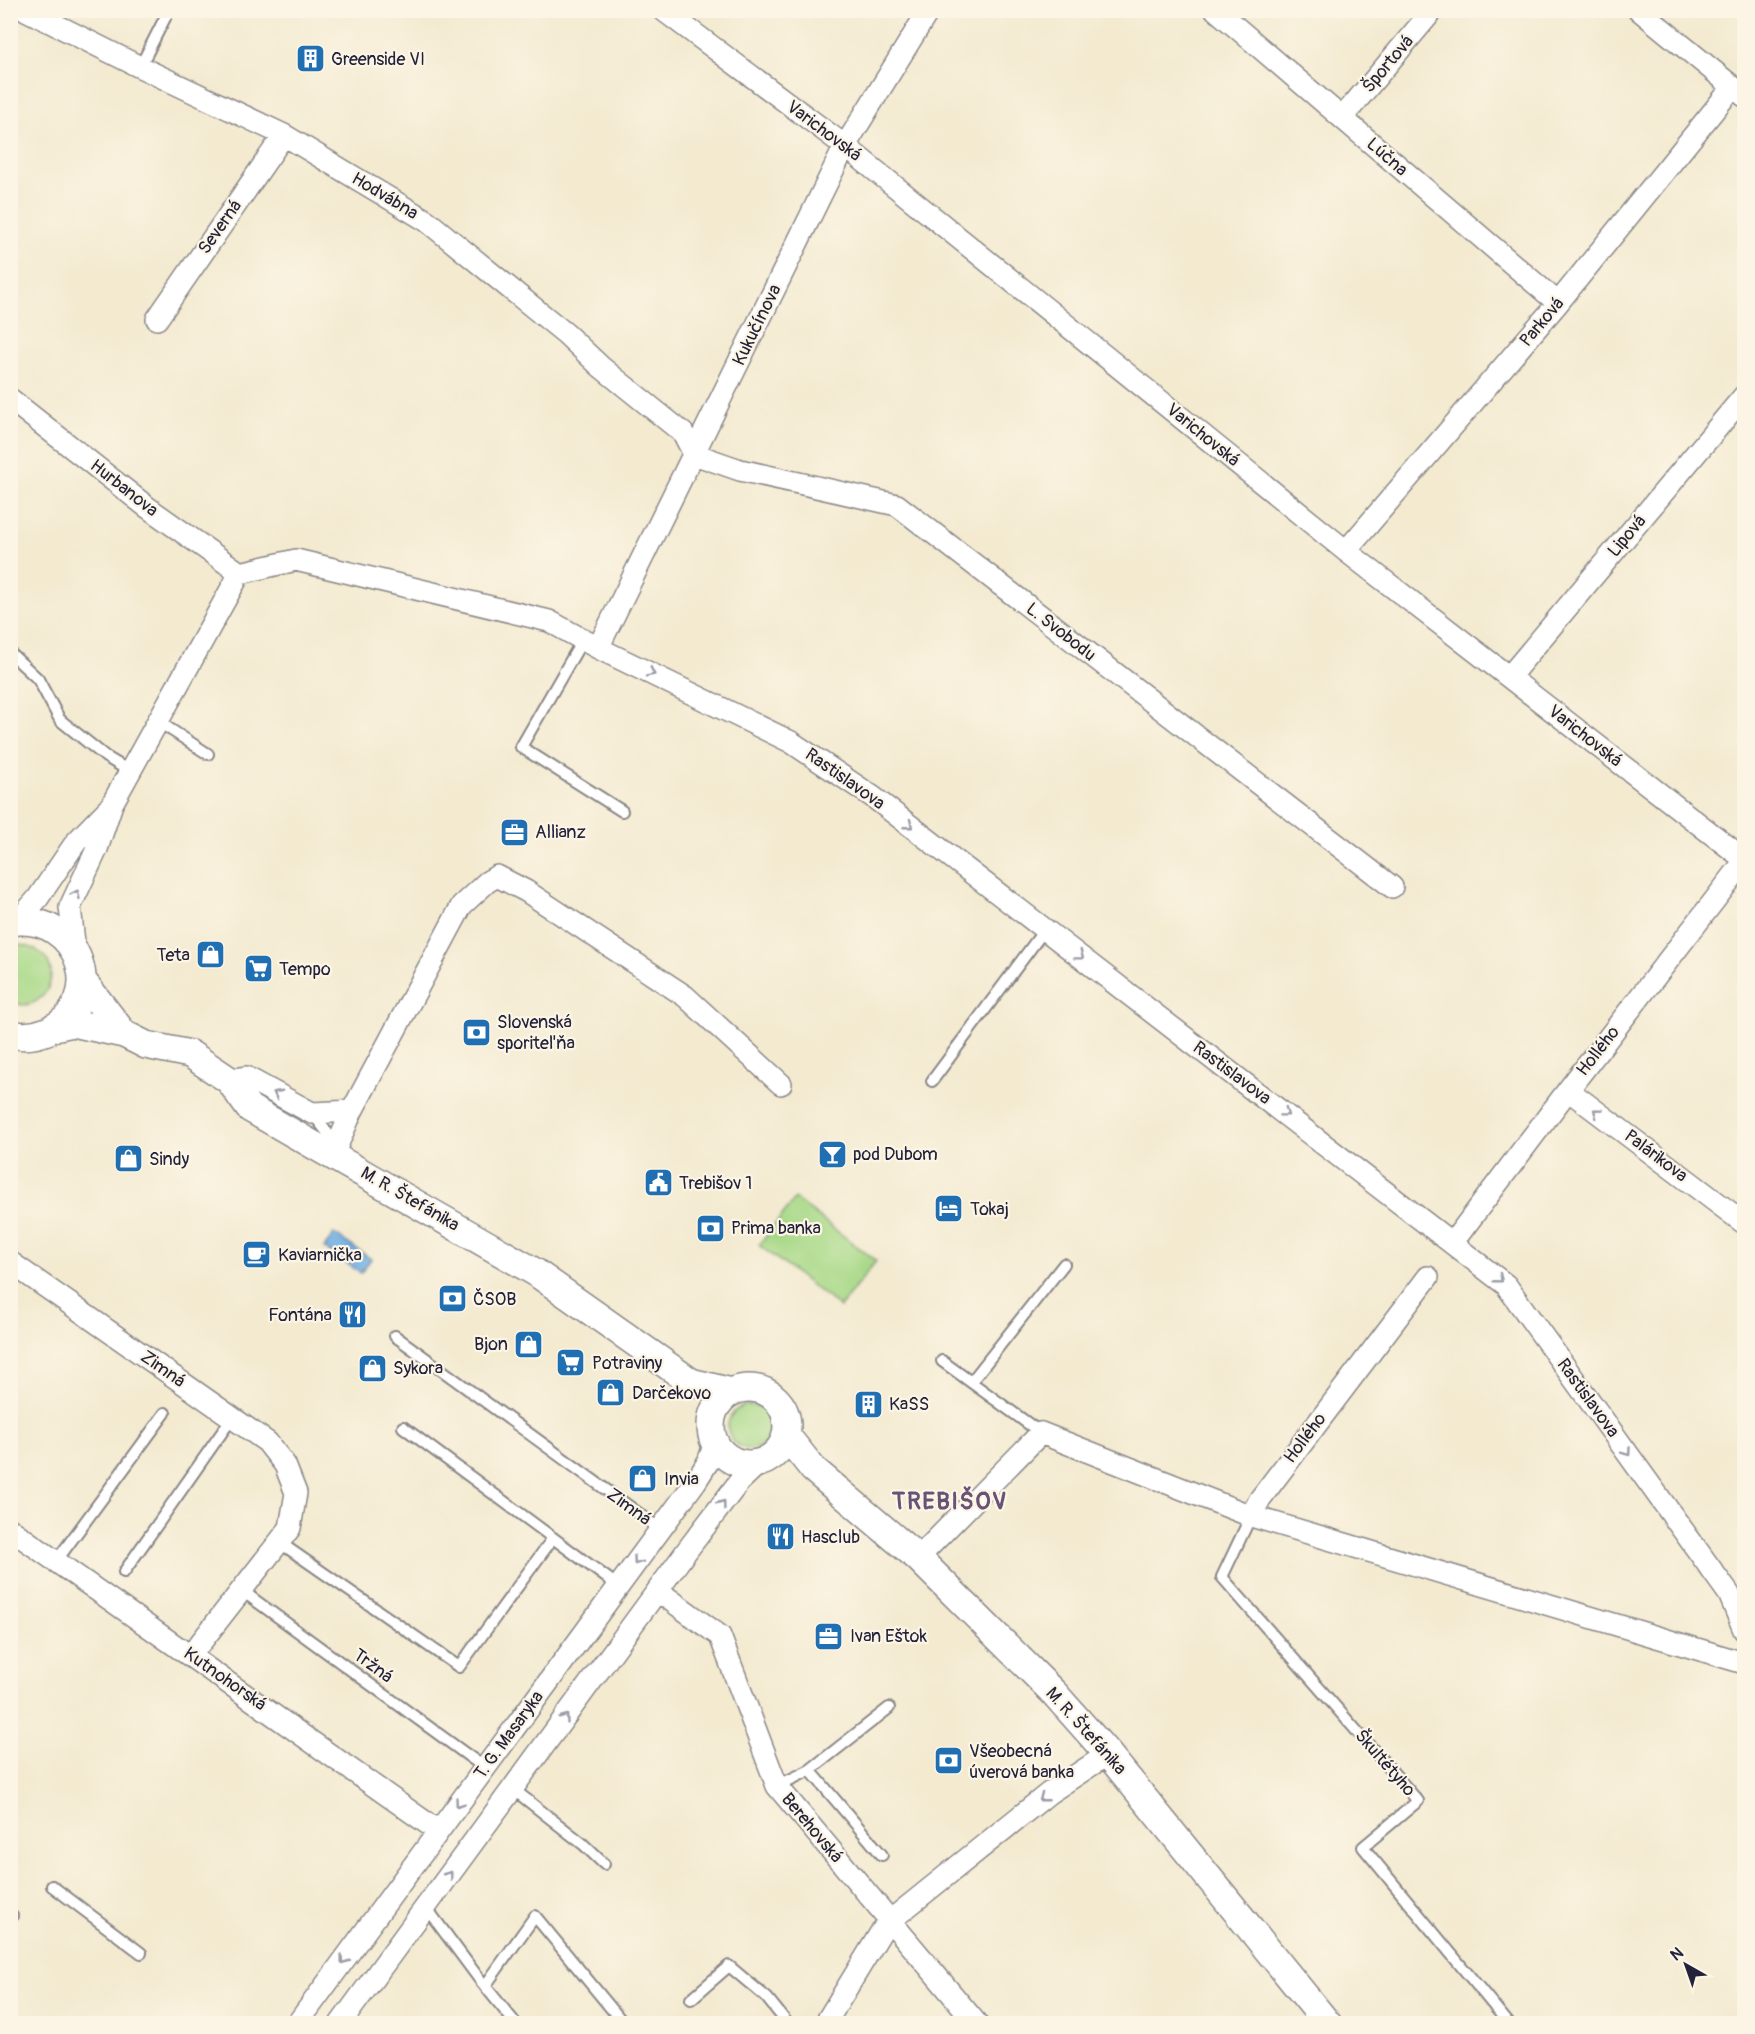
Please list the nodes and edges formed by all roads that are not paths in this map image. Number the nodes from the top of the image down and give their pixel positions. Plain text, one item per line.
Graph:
1 (26, 10) edge
2 (169, 10) edge
3 (663, 10) edge
4 (930, 10) edge
5 (1216, 10) edge
6 (1433, 10) edge
7 (1639, 10) edge
8 (140, 67) junction
9 (1738, 92) edge
10 (1342, 118) junction
11 (284, 135) junction
12 (845, 146) junction
13 (1558, 303) junction
14 (157, 319) dead end
15 (1744, 396) edge
16 (10, 399) edge
17 (694, 454) junction
18 (1346, 551) junction
19 (240, 573) junction
20 (590, 643) junction
21 (10, 653) edge
22 (1509, 676) junction
23 (159, 722) junction
24 (208, 754) dead end
25 (131, 772) junction
26 (112, 804) junction
27 (622, 811) dead end
28 (1744, 860) edge
29 (1392, 887) dead end
30 (14, 922) edge
31 (1045, 929) junction
32 (75, 951) junction
33 (82, 980) junction
34 (54, 1028) junction
35 (10, 1034) edge
36 (124, 1034) junction
37 (229, 1080) junction
38 (932, 1081) dead end
39 (781, 1084) dead end
40 (1568, 1090) junction
41 (352, 1111) junction
42 (312, 1113) junction
43 (333, 1155) junction
44 (1744, 1223) edge
45 (1453, 1242) junction
46 (10, 1262) edge
47 (1064, 1264) dead end
48 (1428, 1277) dead end
49 (395, 1335) dead end
50 (942, 1361) dead end
51 (691, 1382) junction
52 (971, 1382) junction
53 (732, 1392) junction
54 (165, 1413) dead end
55 (232, 1418) junction
56 (403, 1427) dead end
57 (713, 1431) junction
58 (1041, 1432) junction
59 (772, 1451) junction
60 (1251, 1516) junction
61 (10, 1529) edge
62 (660, 1529) junction
63 (553, 1538) junction
64 (279, 1542) junction
65 (918, 1558) junction
66 (57, 1560) junction
67 (124, 1572) dead end
68 (618, 1586) junction
69 (241, 1590) junction
70 (652, 1599) junction
71 (1744, 1630) edge
72 (191, 1655) junction
73 (1744, 1663) edge
74 (889, 1708) dead end
75 (1108, 1754) junction
76 (484, 1768) junction
77 (810, 1770) junction
78 (777, 1786) junction
79 (513, 1789) junction
80 (438, 1831) junction
81 (882, 1856) dead end
82 (604, 1864) dead end
83 (52, 1886) dead end
84 (399, 1887) junction
85 (425, 1906) junction
86 (891, 1920) junction
87 (141, 1953) dead end
88 (485, 1986) junction
89 (691, 1999) dead end
90 (297, 2024) edge
91 (340, 2024) edge
92 (516, 2024) edge
93 (624, 2024) edge
94 (788, 2024) edge
95 (825, 2024) edge
96 (977, 2024) edge
97 (1328, 2024) edge
98 (1509, 2024) edge

1 - 8 street, Hodvábna
2 - 8 lane
3 - 12 street, Varichovská
4 - 12 street, Kukučínova
5 - 10 street, Lúčna
6 - 10 street, Športová
7 - 9 street
8 - 11 street, Hodvábna
9 - 13 street, Parková
10 - 13 street, Lúčna
11 - 14 street, Severná
11 - 17 street, Hodvábna
12 - 17 street, Kukučínova
12 - 18 street, Varichovská
13 - 18 street, Parková
15 - 22 street, Lipová
16 - 19 street, Hurbanova
17 - 20 street, Kukučínova
17 - 29 street, L. Svobodu
18 - 22 street, Varichovská
19 - 20 street, Rastislavova
19 - 23 street
20 - 27 lane
20 -> 31 street, Rastislavova
21 - 25 lane
22 - 28 street, Varichovská
23 - 24 lane
23 - 25 street
25 - 26 street
26 - 30 street
32 -> 26 street
28 - 40 street, Hollého
30 - 32 street
31 - 38 lane
31 -> 45 street, Rastislavova
32 - 33 street
33 - 34 street
33 - 36 street
34 - 35 street, M. R. Štefánika
34 - 36 street, M. R. Štefánika
36 - 37 street, M. R. Štefánika
42 -> 37 street
37 - 43 street, M. R. Štefánika
39 - 41 street
44 -> 40 street, Palárikova
40 - 45 street, Hollého
41 - 42 street
41 - 43 street
42 - 43 lane
43 - 51 street, M. R. Štefánika
45 -> 71 street, Rastislavova
46 - 55 street, Zimná
47 - 52 lane
48 - 60 street, Hollého
49 - 62 lane, Zimná
50 - 52 lane
51 - 53 street, M. R. Štefánika
51 - 57 street, M. R. Štefánika
52 - 58 lane
53 - 57 street
53 - 59 street
54 - 66 lane
55 - 64 street, Zimná
55 - 67 lane
56 - 63 lane
57 - 59 street
57 - 62 street, T. G. Masaryka
58 - 60 street
58 - 65 street
59 - 65 street, M. R. Štefánika
70 -> 59 street, T. G. Masaryka
60 - 73 street
60 - 98 lane, Škultétyho
61 - 66 street, Kutnohorská
62 -> 68 street, T. G. Masaryka
63 - 64 lane
63 - 68 lane
64 - 69 street
65 - 75 street, M. R. Štefánika
66 - 72 street, Kutnohorská
68 - 70 street, Berehovská
68 - 76 street, T. G. Masaryka
69 - 72 street
69 - 76 lane, Tržná
70 - 78 street, Berehovská
79 -> 70 street, T. G. Masaryka
72 - 80 street, Kutnohorská
74 - 77 lane
75 -> 86 street
75 - 97 street, M. R. Štefánika
76 - 79 street
76 -> 80 street, T. G. Masaryka
77 - 78 lane
77 - 81 lane
78 - 86 street, Berehovská
79 - 82 lane
85 -> 79 street, T. G. Masaryka
80 - 84 street, T. G. Masaryka
83 - 87 lane
84 - 85 street
84 -> 90 street, T. G. Masaryka
85 - 88 lane
85 - 91 street, T. G. Masaryka
86 - 95 street
86 - 96 street, Berehovská
88 - 92 lane
88 - 93 lane
89 - 94 lane

